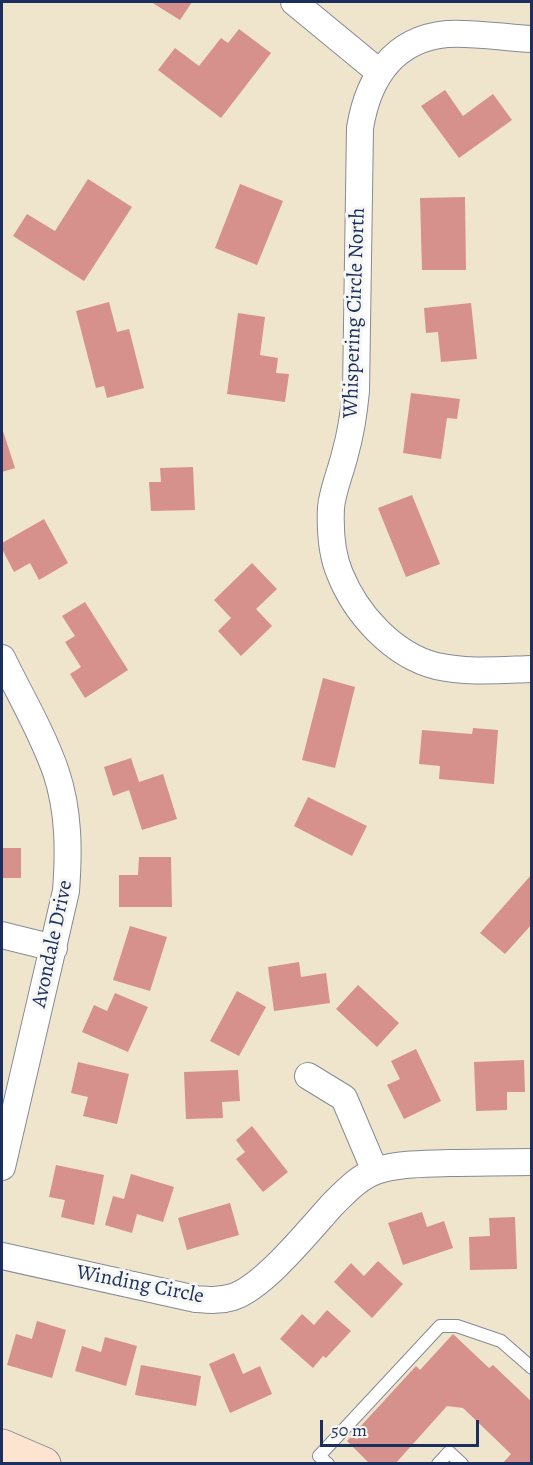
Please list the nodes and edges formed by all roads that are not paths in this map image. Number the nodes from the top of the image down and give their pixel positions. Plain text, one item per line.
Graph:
1 (294, 2) edge
2 (531, 39) edge
3 (379, 72) junction
4 (2, 658) edge
5 (531, 669) edge
6 (2, 935) edge
7 (54, 948) junction
8 (308, 1077) dead end
9 (531, 1162) edge
10 (2, 1167) edge
11 (375, 1171) junction
12 (2, 1256) edge
13 (531, 1368) edge
14 (2, 1446) edge
15 (45, 1464) edge
16 (328, 1464) edge
17 (438, 1464) edge
18 (462, 1464) edge

1 - 3 street
2 - 3 street
3 - 5 street, Whispering Circle North
4 - 7 street, Avondale Drive
6 - 7 street
7 - 10 street, Avondale Drive
8 - 11 street
9 - 11 street, Winding Circle
11 - 12 street, Winding Circle
13 - 16 lane
14 - 15 main road
17 - 18 lane

